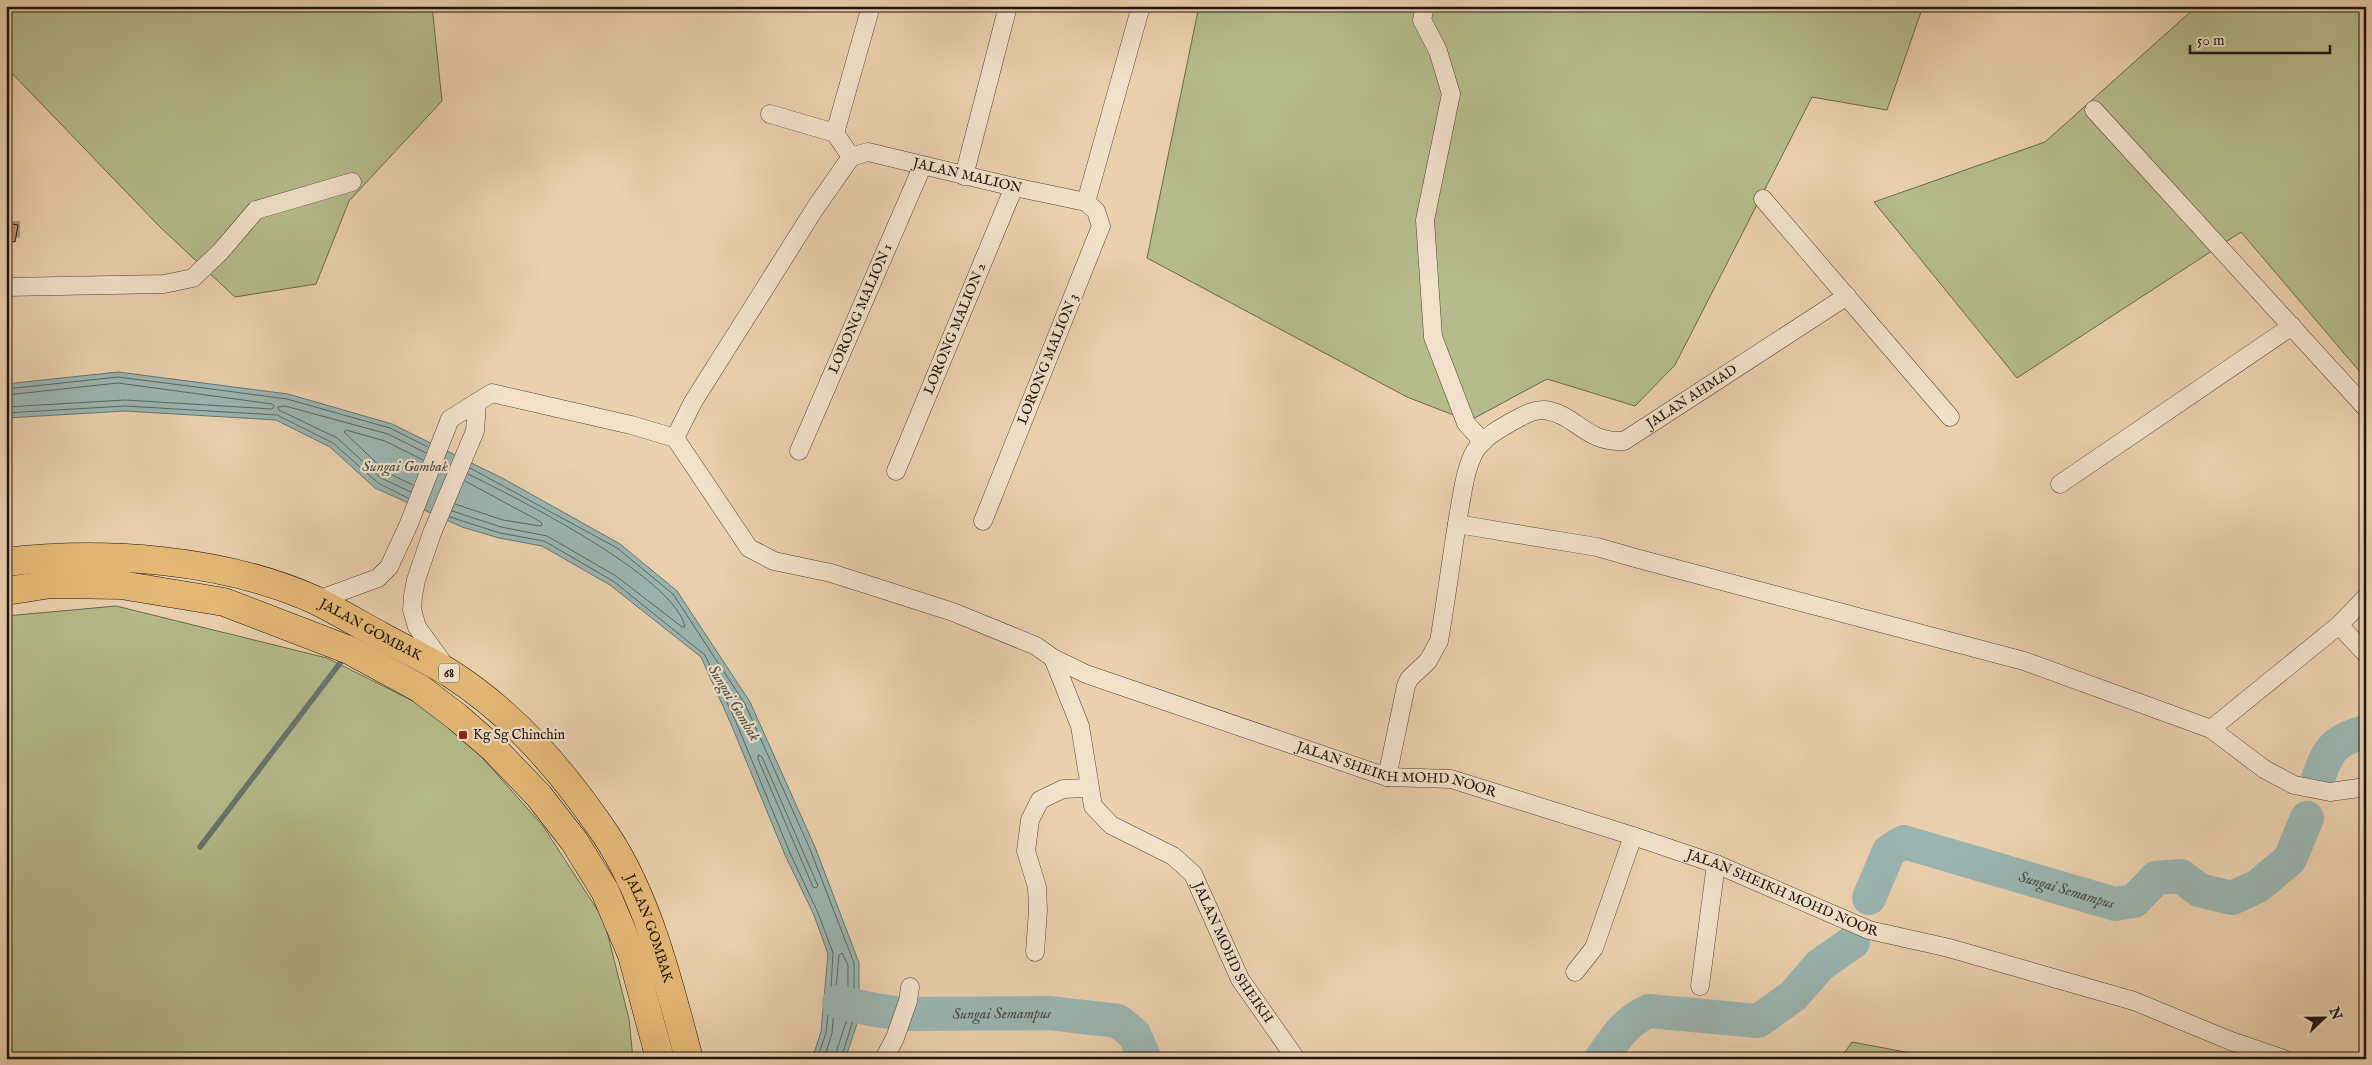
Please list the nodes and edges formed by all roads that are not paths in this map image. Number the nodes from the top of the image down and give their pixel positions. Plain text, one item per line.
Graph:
1 (871, 6) edge
2 (1008, 6) edge
3 (1141, 6) edge
4 (1425, 6) edge
5 (2094, 110) dead end
6 (770, 114) dead end
7 (835, 133) junction
8 (851, 157) junction
9 (922, 166) junction
10 (964, 176) junction
11 (352, 182) dead end
12 (1014, 188) junction
13 (1764, 199) dead end
14 (1086, 202) junction
15 (6, 287) edge
16 (1847, 296) junction
17 (2292, 326) junction
18 (477, 402) junction
19 (2366, 408) edge
20 (1950, 417) dead end
21 (675, 438) junction
22 (1483, 442) junction
23 (799, 452) dead end
24 (896, 471) dead end
25 (2060, 484) dead end
26 (983, 521) dead end
27 (1457, 524) junction
28 (6, 562) edge
29 (6, 591) edge
30 (2366, 597) edge
31 (315, 601) junction
32 (2339, 625) junction
33 (2366, 654) edge
34 (1053, 658) junction
35 (450, 674) junction
36 (2211, 729) junction
37 (1387, 777) junction
38 (2366, 787) edge
39 (1089, 788) junction
40 (1633, 836) junction
41 (1716, 864) junction
42 (1035, 952) dead end
43 (1575, 972) dead end
44 (1700, 986) dead end
45 (909, 994) dead end
46 (660, 1059) edge
47 (689, 1059) edge
48 (884, 1059) edge
49 (1296, 1059) edge
50 (2284, 1059) edge

1 - 7 street
2 - 10 street
3 - 14 street
4 - 22 street
5 - 17 street
6 - 7 street
7 - 8 street
8 - 9 street, JALAN MALION
8 - 21 street
9 - 10 street, JALAN MALION
9 - 23 street, LORONG MALION 1
10 - 12 street, JALAN MALION
11 - 15 street
12 - 14 street, JALAN MALION
12 - 24 street, LORONG MALION 2
13 - 16 street
14 - 26 street, LORONG MALION 3
16 - 20 street
16 - 22 street, JALAN AHMAD
17 - 19 street
17 - 25 street
18 - 21 street
18 - 31 street
18 - 35 street
21 - 34 street, JALAN SHEIKH MOHD NOOR
22 - 27 street
27 - 36 street
27 - 37 street
28 - 31 main road, JALAN GOMBAK / 68
29 - 46 main road, JALAN GOMBAK / 68
30 - 32 street
31 - 35 main road, JALAN GOMBAK / 68
32 - 33 street
32 - 36 street
34 - 37 street, JALAN SHEIKH MOHD NOOR
34 - 39 street, JALAN MOHD SHEIKH
35 - 47 main road, JALAN GOMBAK / 68
36 - 38 street
37 - 40 street, JALAN SHEIKH MOHD NOOR
39 - 42 street
39 - 49 street, JALAN MOHD SHEIKH
40 - 41 street, JALAN SHEIKH MOHD NOOR
40 - 43 street
41 - 44 street
41 - 50 street, JALAN SHEIKH MOHD NOOR
45 - 48 street

